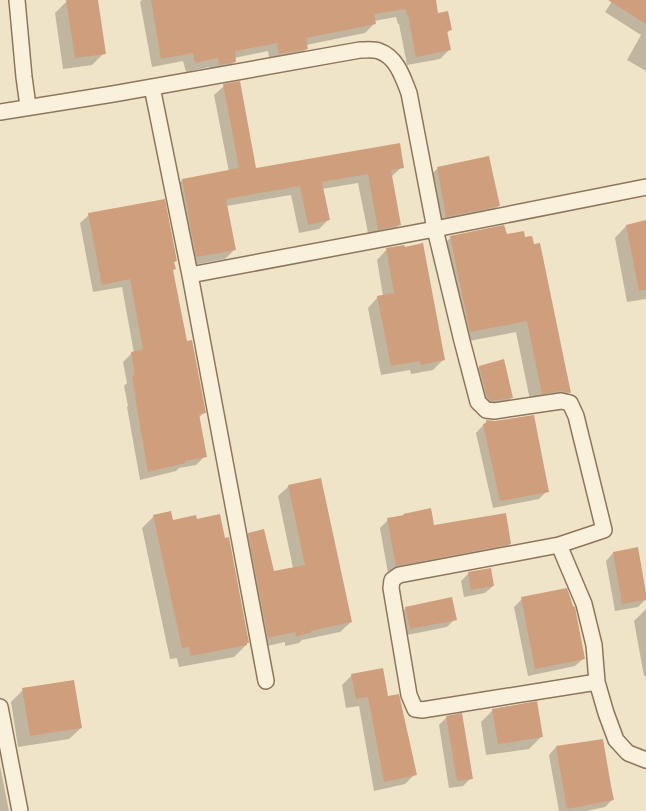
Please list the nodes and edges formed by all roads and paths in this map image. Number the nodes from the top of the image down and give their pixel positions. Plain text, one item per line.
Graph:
1 (17, 0) edge
2 (152, 87) junction
3 (28, 106) junction
4 (0, 112) edge
5 (646, 187) edge
6 (435, 229) junction
7 (190, 275) junction
8 (559, 545) junction
9 (266, 681) dead end
10 (597, 682) junction
11 (0, 707) edge
12 (646, 760) edge
13 (20, 811) edge

1 - 3 street
2 - 3 street
2 - 6 street
2 - 7 street
3 - 4 street
5 - 6 street
6 - 7 street
6 - 8 street
7 - 9 street
8 - 10 street
8 - 10 street
10 - 12 street
11 - 13 street

